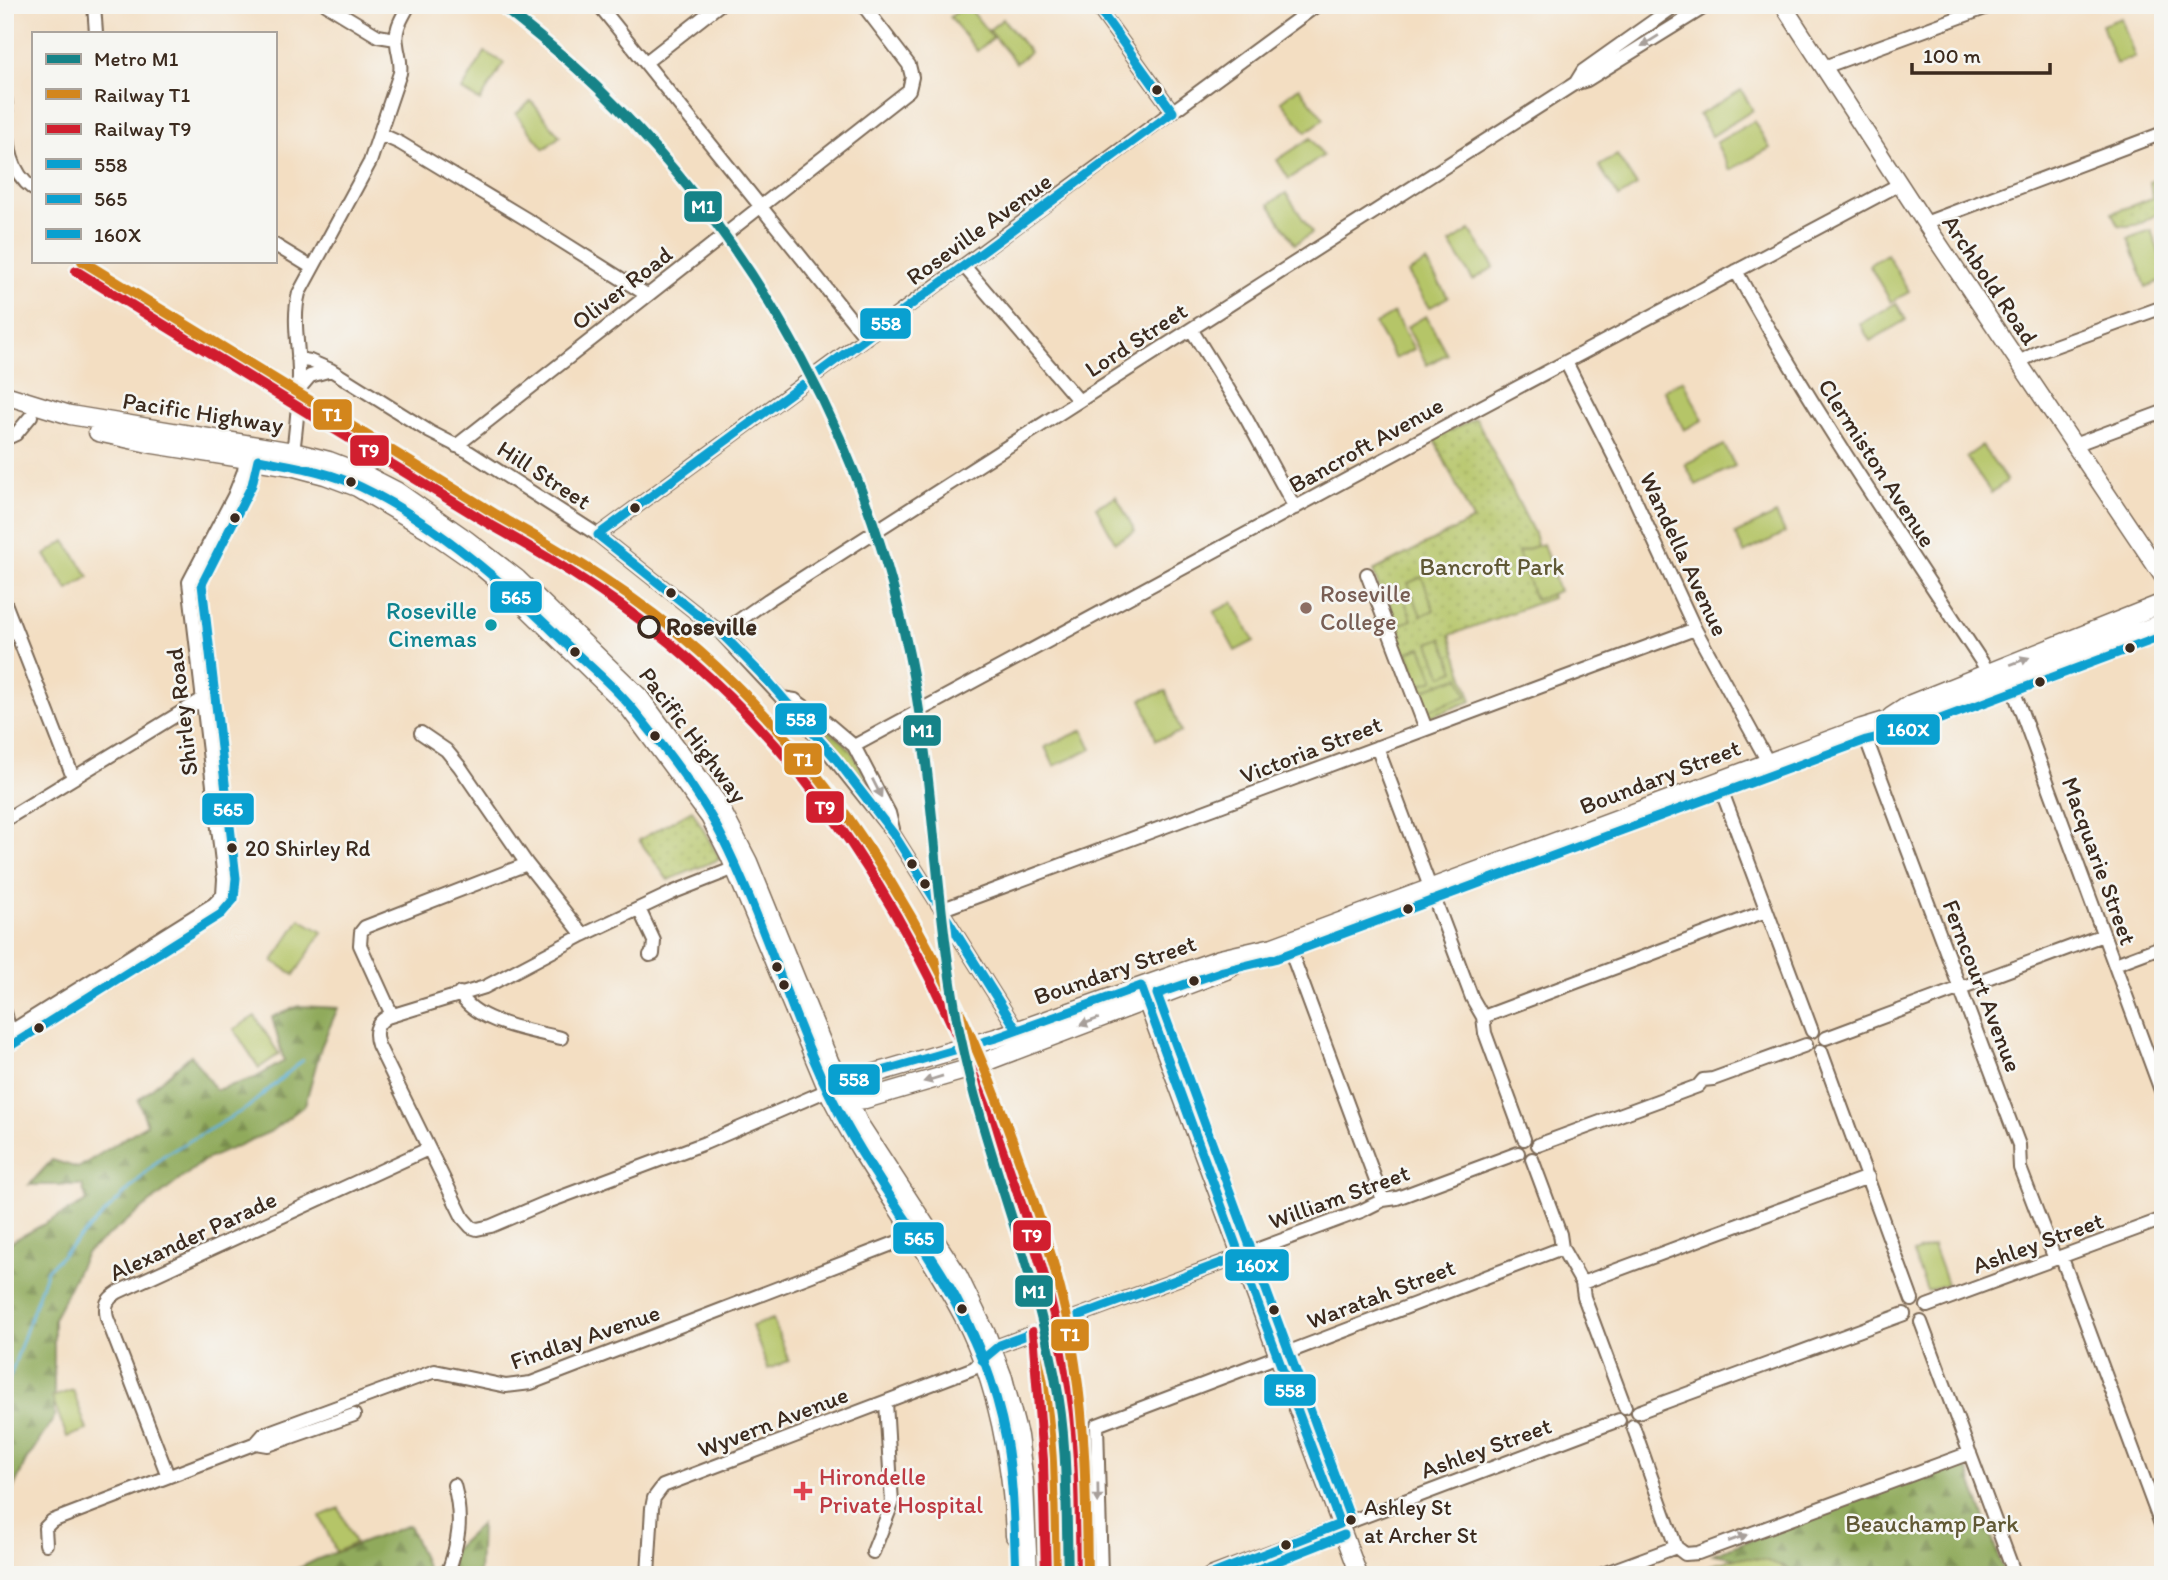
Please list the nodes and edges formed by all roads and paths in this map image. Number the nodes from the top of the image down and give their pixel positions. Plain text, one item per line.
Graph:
1 (94, 5) edge
2 (327, 5) edge
3 (409, 5) edge
4 (599, 5) edge
5 (719, 5) edge
6 (863, 5) edge
7 (1096, 5) edge
8 (1317, 5) edge
9 (1676, 5) edge
10 (1708, 5) edge
11 (1783, 5) edge
12 (1993, 5) edge
13 (96, 32) edge
14 (396, 39) junction
15 (646, 62) junction
16 (1824, 67) junction
17 (1574, 84) junction
18 (5, 97) edge
19 (1172, 112) junction
20 (2163, 133) edge
21 (380, 134) junction
22 (1900, 184) junction
23 (32, 188) edge
24 (761, 206) junction
25 (1925, 223) junction
26 (276, 247) edge
27 (964, 266) junction
28 (312, 267) junction
29 (1736, 271) junction
30 (647, 295) junction
31 (2163, 307) edge
32 (1191, 329) junction
33 (866, 338) junction
34 (298, 359) junction
35 (1566, 362) junction
36 (2019, 362) junction
37 (331, 370) junction
38 (301, 381) junction
39 (5, 395) edge
40 (1079, 401) junction
41 (5, 407) edge
42 (2163, 412) edge
43 (31, 416) junction
44 (5, 439) edge
45 (2074, 445) junction
46 (456, 446) junction
47 (247, 452) junction
48 (292, 459) junction
49 (1295, 508) junction
50 (598, 535) junction
51 (2163, 577) edge
52 (1369, 580) dead end
53 (2163, 603) edge
54 (6, 604) edge
55 (2163, 624) edge
56 (1695, 629) junction
57 (721, 633) junction
58 (1989, 673) junction
59 (2010, 681) junction
60 (782, 698) junction
61 (201, 700) junction
62 (1885, 720) junction
63 (1862, 728) junction
64 (1426, 729) junction
65 (421, 733) dead end
66 (854, 746) junction
67 (1377, 747) junction
68 (1768, 762) junction
69 (73, 777) junction
70 (1718, 781) junction
71 (5, 820) edge
72 (893, 833) junction
73 (527, 864) junction
74 (742, 865) junction
75 (1431, 889) junction
76 (639, 909) junction
77 (943, 909) junction
78 (1766, 911) junction
79 (2103, 934) junction
80 (583, 936) junction
81 (2163, 946) edge
82 (1273, 947) junction
83 (650, 956) dead end
84 (2115, 964) junction
85 (1960, 988) junction
86 (460, 993) junction
87 (1143, 993) junction
88 (5, 1012) edge
89 (392, 1015) junction
90 (1483, 1017) junction
91 (1017, 1030) junction
92 (1812, 1031) junction
93 (8, 1033) edge
94 (561, 1038) dead end
95 (1826, 1038) junction
96 (1806, 1045) junction
97 (1821, 1051) junction
98 (839, 1092) junction
99 (2163, 1096) edge
100 (1524, 1139) junction
101 (1538, 1145) junction
102 (428, 1149) junction
103 (1518, 1153) junction
104 (1532, 1159) junction
105 (1868, 1177) junction
106 (1383, 1200) junction
107 (2163, 1219) edge
108 (921, 1233) junction
109 (1562, 1248) junction
110 (1241, 1256) junction
111 (2058, 1257) junction
112 (1582, 1283) junction
113 (1912, 1300) junction
114 (1927, 1306) junction
115 (1904, 1314) junction
116 (1921, 1322) junction
117 (1278, 1355) junction
118 (988, 1356) junction
119 (887, 1402) junction
120 (1625, 1408) junction
121 (1638, 1412) junction
122 (354, 1415) dead end
123 (1619, 1420) junction
124 (1633, 1426) junction
125 (256, 1443) junction
126 (1970, 1453) junction
127 (168, 1476) junction
128 (454, 1485) dead end
129 (1340, 1524) junction
130 (2163, 1530) edge
131 (46, 1544) dead end
132 (1676, 1547) junction
133 (873, 1552) dead end
134 (447, 1575) edge
135 (648, 1575) edge
136 (1017, 1575) edge
137 (1028, 1575) edge
138 (1101, 1575) edge
139 (1209, 1575) edge
140 (1359, 1575) edge
141 (1600, 1575) edge
142 (2015, 1575) edge

1 - 13 street
2 - 14 street
3 - 14 street
4 - 15 street
5 - 15 street
6 - 24 street, Oliver Road
7 - 19 street
8 - 19 street, Roseville Avenue
9 - 17 street, Lord Street
10 -> 17 street, Lord Street
11 - 16 main road, Archbold Road
12 - 16 street
14 - 21 street
15 - 24 street
16 - 22 main road, Archbold Road
17 - 32 street, Lord Street
18 - 23 street
19 - 27 street, Roseville Avenue
20 - 25 street
21 - 28 street
21 - 30 street
22 - 25 main road, Archbold Road
22 - 29 street, Bancroft Avenue
24 - 30 street, Oliver Road
24 - 33 street
25 - 36 main road, Archbold Road
26 - 28 street
27 - 33 street, Roseville Avenue
27 - 40 street
28 - 34 street
29 - 35 street, Bancroft Avenue
29 - 58 street, Clermiston Avenue
30 - 46 street, Oliver Road
31 - 36 street
32 - 40 street, Lord Street
32 - 49 street
33 - 50 street, Roseville Avenue
34 - 37 street, Hill Street
34 - 38 street
35 - 49 street, Bancroft Avenue
35 - 56 street, Wandella Avenue
36 - 45 main road, Archbold Road
37 - 38 street
37 - 46 street, Hill Street
38 - 48 street
39 - 47 highway, Pacific Highway
40 - 57 street, Lord Street
41 - 43 highway, Pacific Highway
42 - 45 street
43 - 44 street
43 - 47 highway, Pacific Highway
45 - 51 main road, Archbold Road
46 - 50 street, Hill Street
47 - 48 highway, Pacific Highway
47 - 61 street, Shirley Road
48 - 74 highway, Pacific Highway
49 - 66 street, Bancroft Avenue
50 - 57 street, Hill Street
52 - 64 street
58 -> 53 highway, Boundary Street
54 - 69 street
55 - 59 highway, Boundary Street
56 - 64 street, Victoria Street
56 - 68 street, Wandella Avenue
57 - 60 street, Hill Street
58 - 62 highway, Boundary Street
59 - 62 highway, Boundary Street
59 - 79 street, Macquarie Street
60 - 66 street
60 - 72 street, Hill Street
61 - 69 street
61 - 93 street, Shirley Road
62 - 63 highway, Boundary Street
63 - 68 highway, Boundary Street
63 - 85 street, Ferncourt Avenue
64 - 67 street, Victoria Street
65 - 73 street
66 -> 72 street
67 - 75 street
67 - 77 street, Victoria Street
68 - 70 highway, Boundary Street
69 - 71 street
70 - 75 highway, Boundary Street
70 - 78 street
72 - 77 street, Hill Street
73 - 80 street
73 - 89 street
74 - 76 street
74 - 98 highway, Pacific Highway
75 - 82 highway, Boundary Street
75 - 90 street
76 - 80 street
76 - 83 street
77 - 91 street, Hill Street
78 - 90 street
78 - 92 street
79 - 84 street, Macquarie Street
79 - 85 street
80 - 86 street
81 - 84 street
82 - 87 highway, Boundary Street
82 - 106 street
84 - 99 street, Macquarie Street
85 - 95 street
85 - 111 street, Ferncourt Avenue
86 - 89 street
86 - 94 street
87 - 91 highway, Boundary Street
87 -> 98 highway, Boundary Street
87 - 110 main road
88 - 93 street
89 - 102 street
90 - 100 street
91 - 98 highway, Boundary Street
92 - 95 street
92 - 96 street
95 - 97 street
96 - 97 street
96 - 101 street
97 - 105 street
98 - 102 street
98 - 108 highway, Pacific Highway
100 - 101 street
100 - 103 street
101 - 104 street
102 - 127 street, Alexander Parade
103 - 104 street
103 - 106 street, William Street
104 - 109 street
105 - 112 street
105 - 113 street
106 - 110 street, William Street
107 - 111 street, Ashley Street
108 - 118 highway, Pacific Highway
108 - 125 street, Findlay Avenue
109 - 112 street
109 - 117 street, Waratah Street
110 - 117 main road
110 - 118 street, William Street
111 - 114 street, Ashley Street
111 - 130 street, Ferncourt Avenue
112 - 120 street
113 - 114 street
113 - 115 street
114 - 116 street
115 - 116 street
115 - 121 street
116 - 126 street
117 - 129 main road
117 -> 138 street, Waratah Street
118 - 119 street, Wyvern Avenue
118 - 136 highway, Pacific Highway
118 - 137 highway, Pacific Highway
119 - 133 street
119 - 135 street, Wyvern Avenue
120 - 121 street
120 - 123 street
121 - 124 street
122 - 125 street, Findlay Avenue
123 - 124 street
123 - 129 street, Ashley Street
124 - 132 street
125 - 127 street, Findlay Avenue
132 -> 126 street
126 - 142 street
127 - 131 street, Findlay Avenue
128 - 134 street
129 - 139 street, Ashley Street
129 - 140 main road
132 - 141 street

